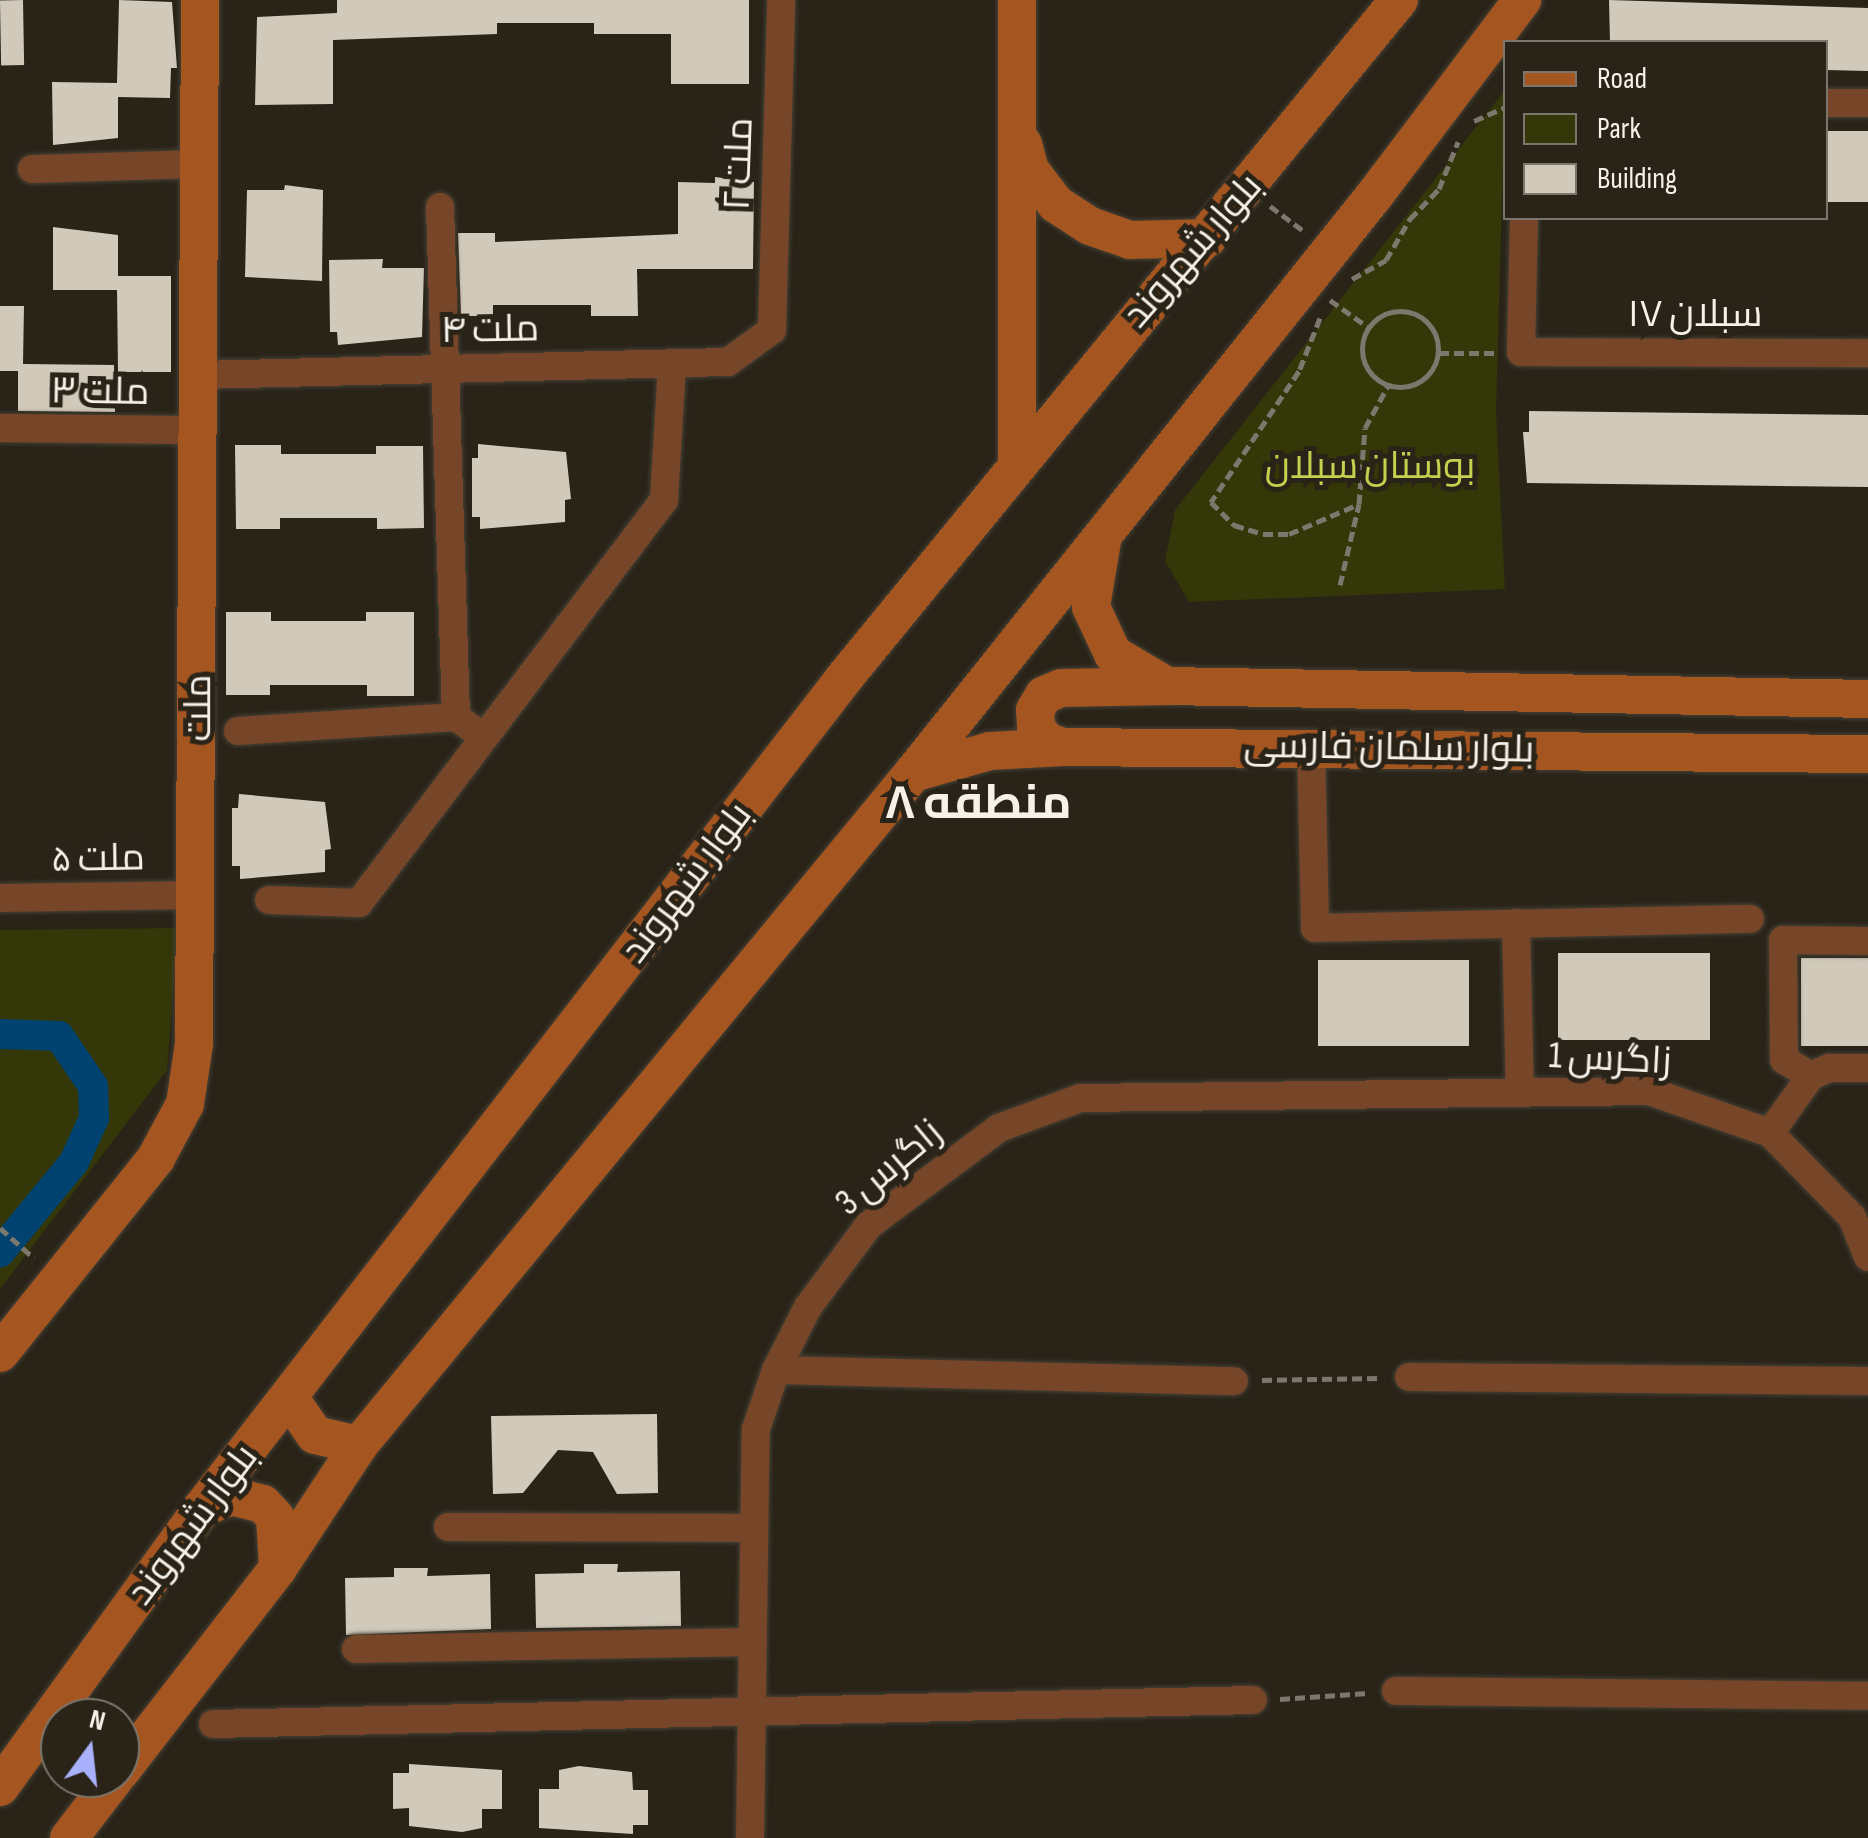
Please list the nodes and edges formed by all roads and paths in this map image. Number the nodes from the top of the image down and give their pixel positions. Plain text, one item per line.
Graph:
1 (200, 0) edge
2 (781, 0) edge
3 (1017, 0) edge
4 (1399, 0) edge
5 (1522, 0) edge
6 (1868, 102) edge
7 (1828, 103) edge
8 (1503, 108) edge
9 (1018, 128) junction
10 (202, 164) junction
11 (32, 170) dead end
12 (1248, 189) junction
13 (440, 207) dead end
14 (1524, 220) edge
15 (1208, 238) junction
16 (1329, 251) junction
17 (1323, 295) dead end
18 (1332, 302) junction
19 (1368, 327) junction
20 (772, 330) joint
21 (1521, 352) junction
22 (1439, 353) junction
23 (1868, 353) edge
24 (672, 364) junction
25 (443, 369) junction
26 (199, 375) junction
27 (1388, 386) junction
28 (0, 428) edge
29 (200, 430) junction
30 (1017, 464) junction
31 (1360, 504) junction
32 (1102, 536) junction
33 (1340, 585) dead end
34 (1167, 686) junction
35 (1868, 699) edge
36 (456, 717) junction
37 (238, 731) dead end
38 (484, 738) junction
39 (1063, 746) junction
40 (1311, 748) junction
41 (1868, 754) edge
42 (913, 773) junction
43 (197, 894) junction
44 (0, 898) edge
45 (269, 900) dead end
46 (1750, 919) dead end
47 (1516, 924) junction
48 (1868, 941) edge
49 (1868, 1068) edge
50 (1811, 1076) junction
51 (1520, 1093) junction
52 (1770, 1134) junction
53 (0, 1228) edge
54 (20, 1246) dead end
55 (1868, 1256) edge
56 (0, 1354) edge
57 (776, 1370) junction
58 (1409, 1377) joint
59 (1234, 1380) joint
60 (1868, 1381) edge
61 (291, 1400) junction
62 (359, 1445) junction
63 (202, 1508) junction
64 (448, 1527) dead end
65 (754, 1528) junction
66 (278, 1568) junction
67 (752, 1642) junction
68 (356, 1649) dead end
69 (1396, 1691) joint
70 (1868, 1696) edge
71 (1253, 1700) joint
72 (752, 1708) junction
73 (213, 1724) dead end
74 (140, 1746) edge
75 (0, 1787) edge
76 (100, 1798) edge
77 (69, 1838) edge
78 (750, 1838) edge

1 - 10 main road, ملت
2 - 20 street, ملت ۲
3 - 9 main road
4 - 12 main road, بلوار شهروند
5 - 16 main road
6 - 7 street
8 - 18 path
9 - 15 main road
9 - 30 main road
10 - 11 street
10 - 26 main road, ملت
12 - 15 main road, بلوار شهروند
12 - 16 path
13 - 25 street
14 - 21 street
15 - 30 main road, بلوار شهروند
16 - 32 main road
17 - 18 path
18 - 19 path
18 - 31 path
19 - 22 path
19 - 27 path
20 - 24 street, ملت ۴
21 - 22 path
21 - 23 street, سبلان ۱۷
22 - 27 path
24 - 25 street, ملت ۴
24 - 38 street
25 - 26 street, ملت ۴
25 - 36 street
26 - 29 main road, ملت
27 - 31 path
28 - 29 street, ملت ۳
29 - 43 main road, ملت
30 - 61 main road, بلوار شهروند
31 - 33 path
32 - 34 main road, بلوار سلمان فارسی
32 - 42 main road
34 - 35 main road, بلوار سلمان فارسی
34 - 39 main road
36 - 37 street
36 - 38 street
38 - 45 street
39 - 40 main road, بلوار سلمان فارسی
39 - 42 main road, بلوار سلمان فارسی
40 - 41 main road, بلوار سلمان فارسی
40 - 47 street
42 - 62 main road
43 - 44 street, ملت ۵
43 - 56 main road, ملت
46 - 47 street
47 - 51 street
48 - 50 street
49 - 50 street
50 - 52 street
51 - 52 street, زاگرس 1
51 - 57 street, زاگرس 3
52 - 55 street, زاگرس 1
53 - 54 path
57 - 59 street
57 - 65 street, زاگرس 3
58 - 59 path
58 - 60 street
61 - 62 main road
61 - 63 main road, بلوار شهروند
62 - 66 main road
63 - 66 main road
63 - 75 main road, بلوار شهروند
64 - 65 street
65 - 67 street, زاگرس 3
66 - 74 main road
67 - 68 street
67 - 72 street, زاگرس 3
69 - 70 street
69 - 71 path
71 - 72 street
72 - 73 street
72 - 78 street, زاگرس 3
76 - 77 main road

